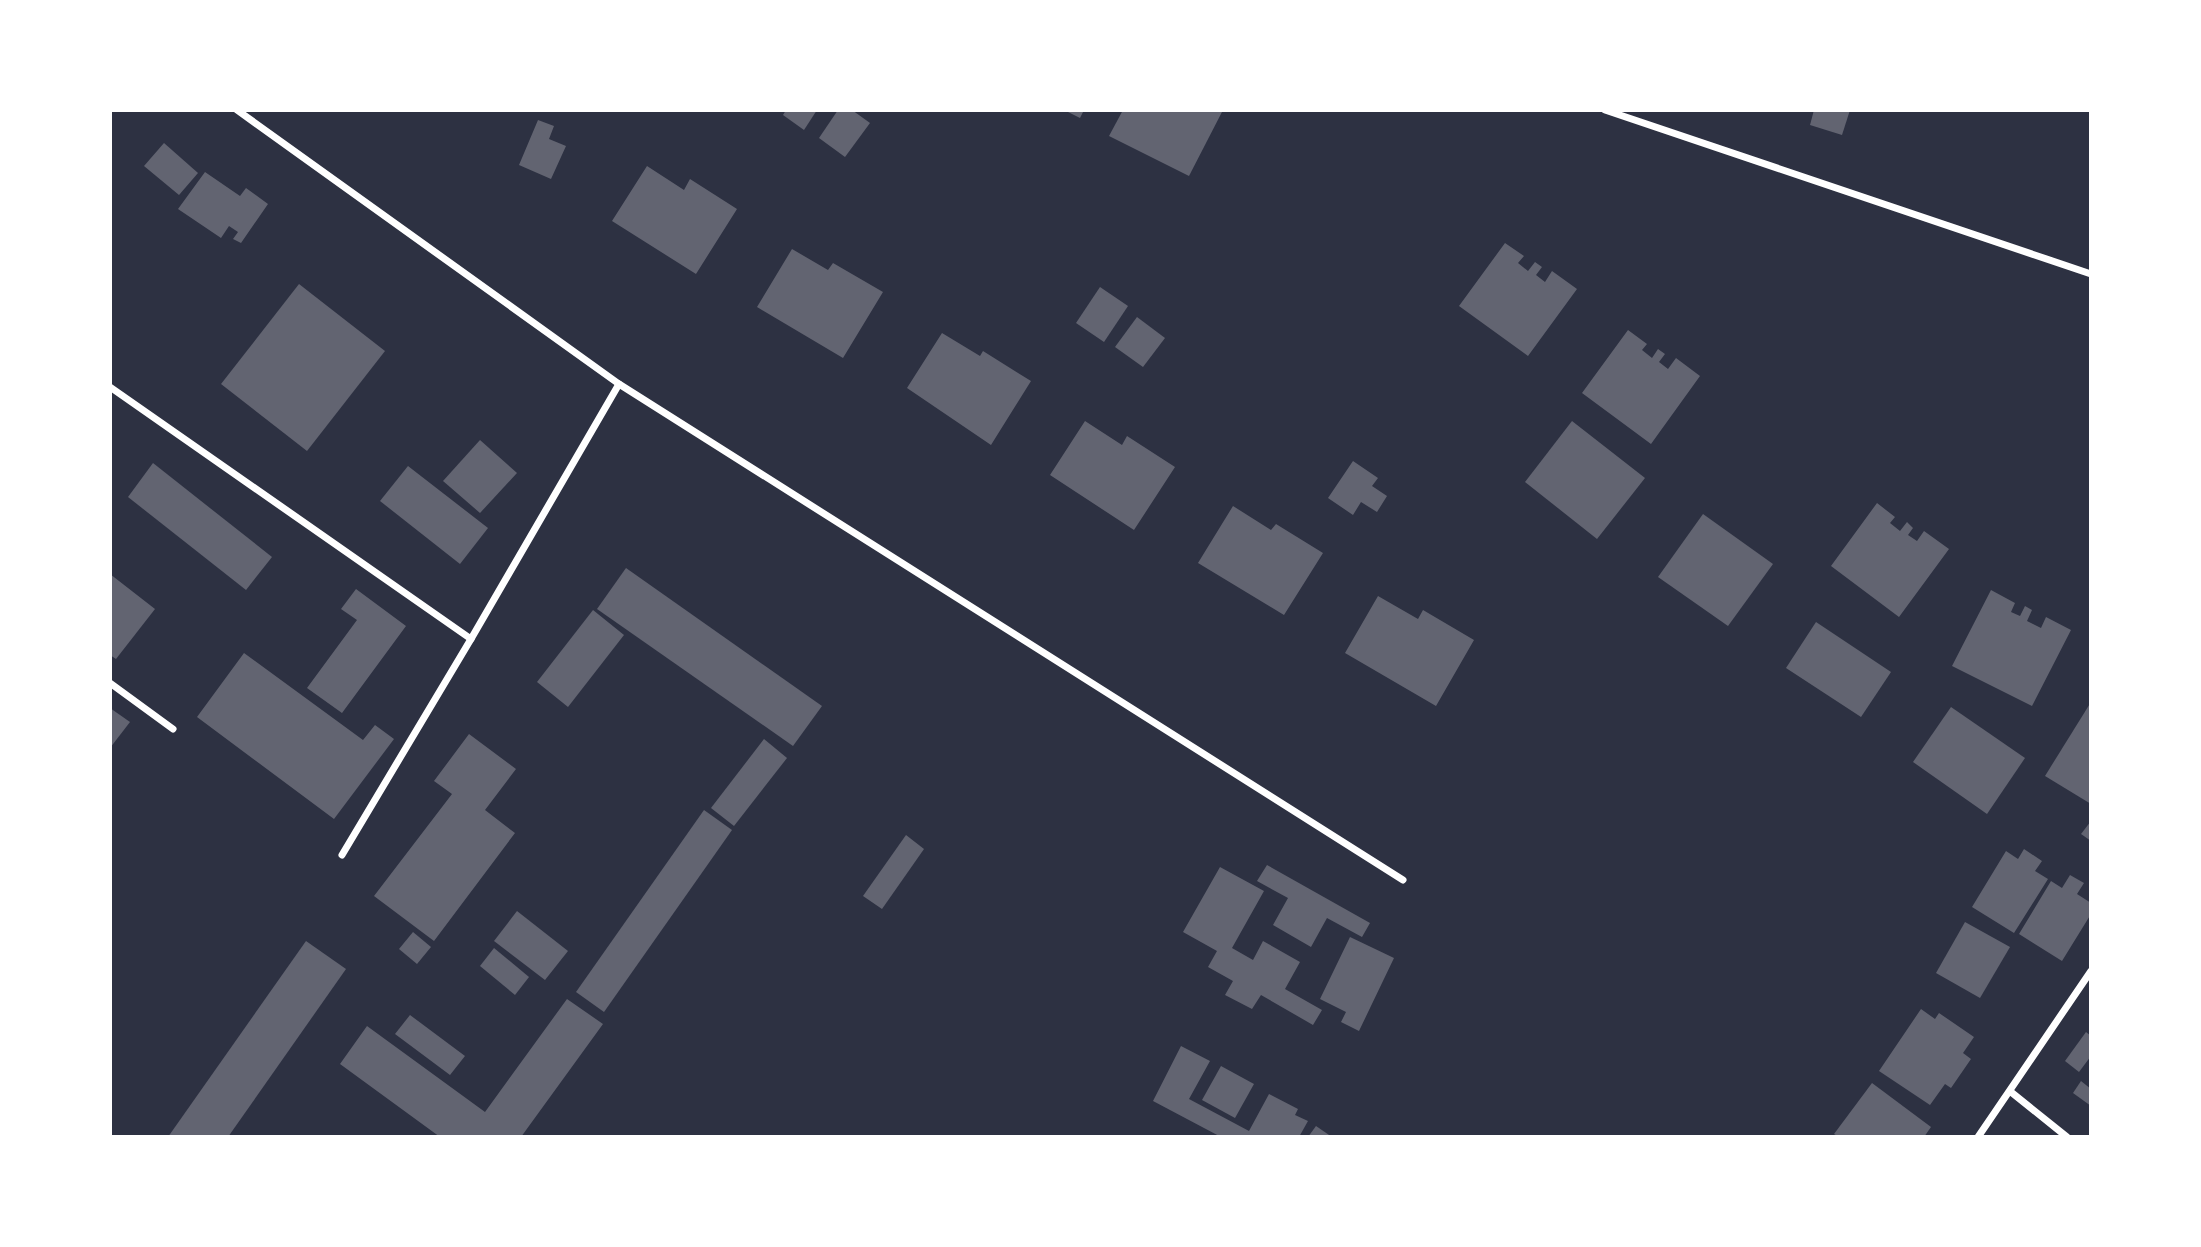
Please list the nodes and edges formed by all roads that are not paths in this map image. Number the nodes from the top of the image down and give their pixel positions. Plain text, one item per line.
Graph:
1 (237, 110) edge
2 (1605, 110) edge
3 (2091, 274) edge
4 (619, 384) junction
5 (110, 387) edge
6 (471, 639) junction
7 (110, 682) edge
8 (173, 729) dead end
9 (342, 855) dead end
10 (1404, 880) dead end
11 (2091, 971) edge
12 (2011, 1092) junction
13 (1978, 1137) edge
14 (2067, 1137) edge

1 - 4 street
2 - 3 street
4 - 6 street
4 - 10 street
5 - 6 street
6 - 9 street
7 - 8 street
11 - 12 street
12 - 13 street
12 - 14 street

